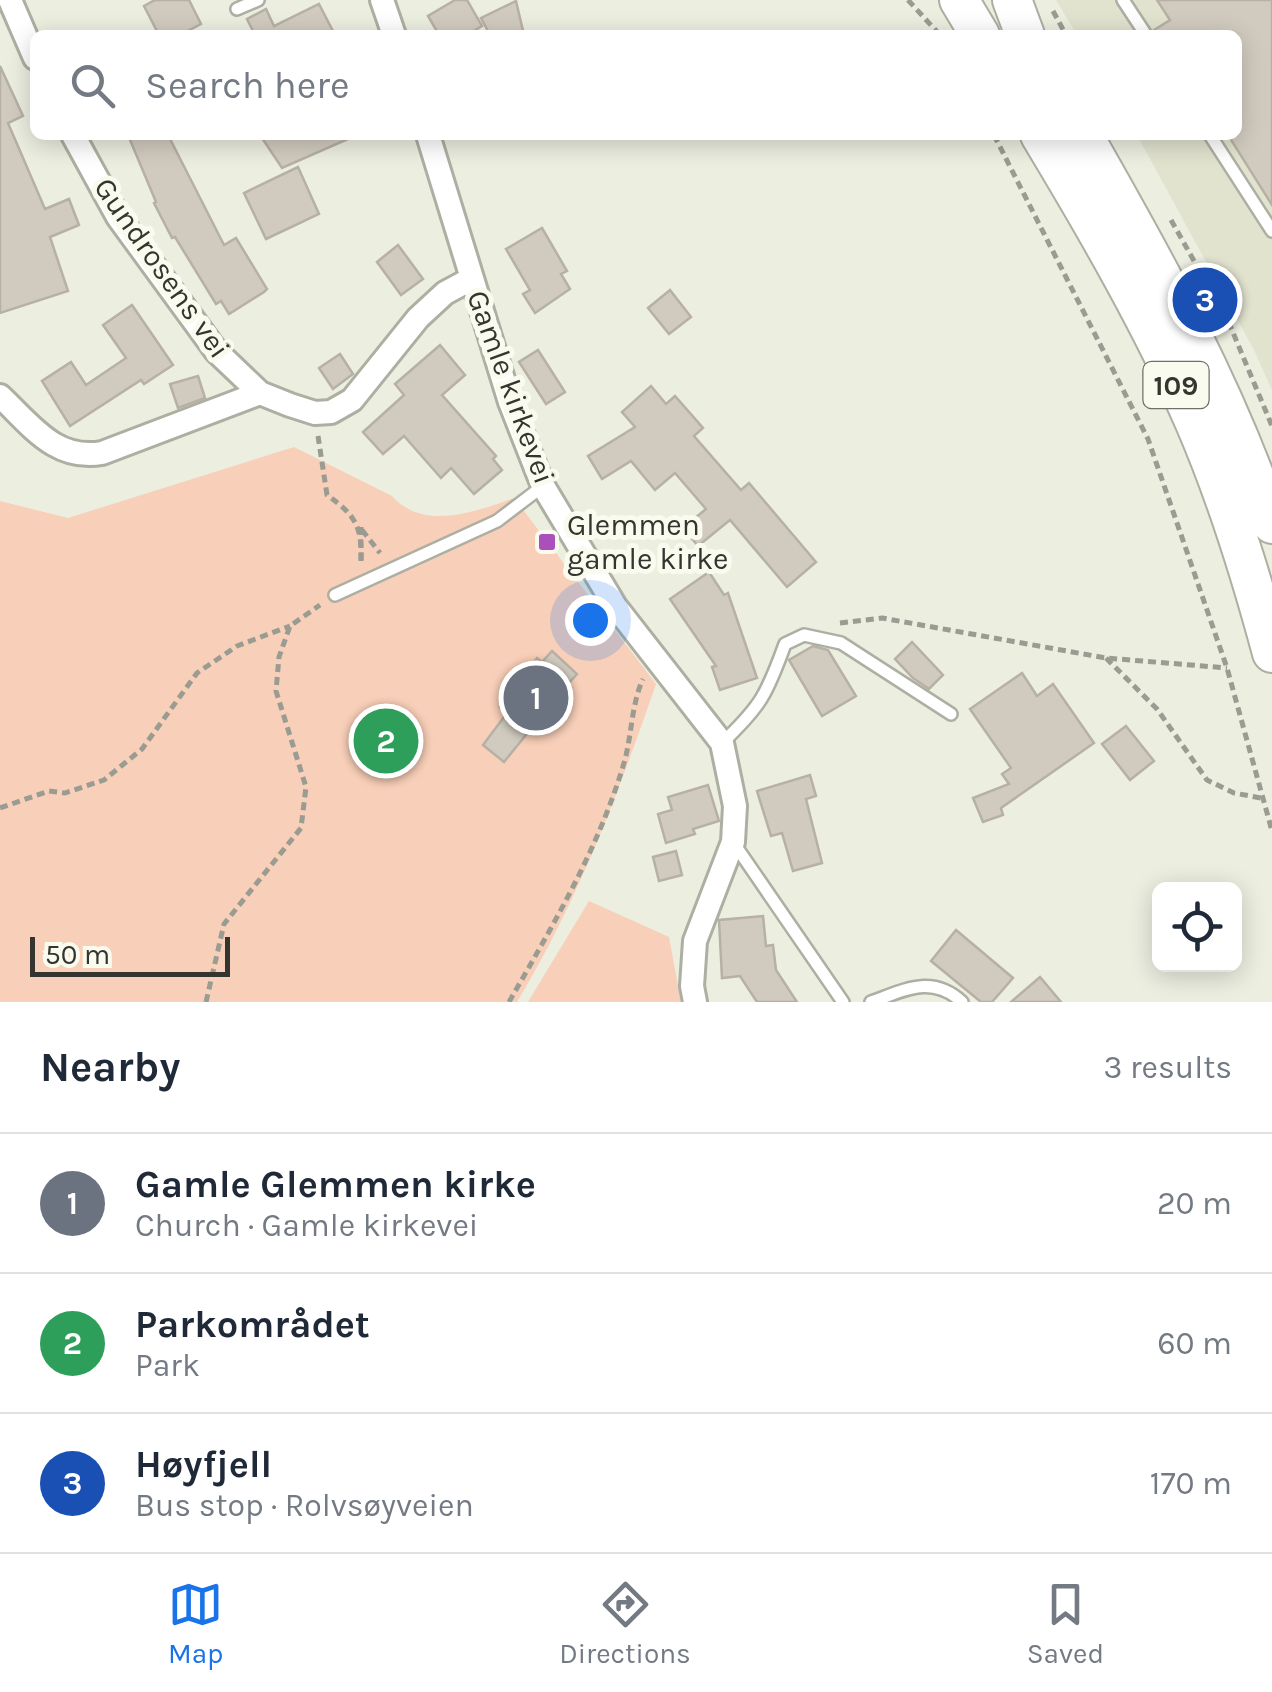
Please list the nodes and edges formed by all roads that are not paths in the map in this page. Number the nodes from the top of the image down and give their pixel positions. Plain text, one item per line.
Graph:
1 (10, 0) edge
2 (258, 0) edge
3 (382, 0) edge
4 (959, 0) edge
5 (1012, 0) edge
6 (1123, 0) edge
7 (237, 9) dead end
8 (392, 30) edge
9 (977, 30) edge
10 (1024, 30) edge
11 (1143, 30) edge
12 (30, 46) edge
13 (76, 140) edge
14 (430, 140) edge
15 (1043, 140) edge
16 (1086, 140) edge
17 (1213, 140) edge
18 (1272, 230) edge
19 (472, 279) junction
20 (260, 393) junction
21 (3, 405) edge
22 (544, 486) junction
23 (1272, 524) edge
24 (336, 595) road end
25 (1272, 653) edge
26 (951, 714) dead end
27 (722, 742) junction
28 (733, 842) junction
29 (695, 1002) edge
30 (843, 1002) edge
31 (871, 1002) edge
32 (962, 1002) edge

1 - 12 street
2 - 7 lane
3 - 8 street
4 - 9 main road
5 - 10 main road
6 - 11 lane
13 - 20 street, Gundrosens vei
14 - 19 street, Gamle kirkevei
15 - 25 main road, 109
16 - 23 main road, 109
17 - 18 lane
19 - 20 street, Gundrosens vei
19 - 22 street, Gamle kirkevei
20 - 21 street, Gundrosens vei
22 - 24 lane
22 - 27 street, Gamle kirkevei
26 - 27 lane
27 - 28 street, Gamle kirkevei
28 - 29 street, Gamle kirkevei
28 - 30 lane
31 - 32 lane

